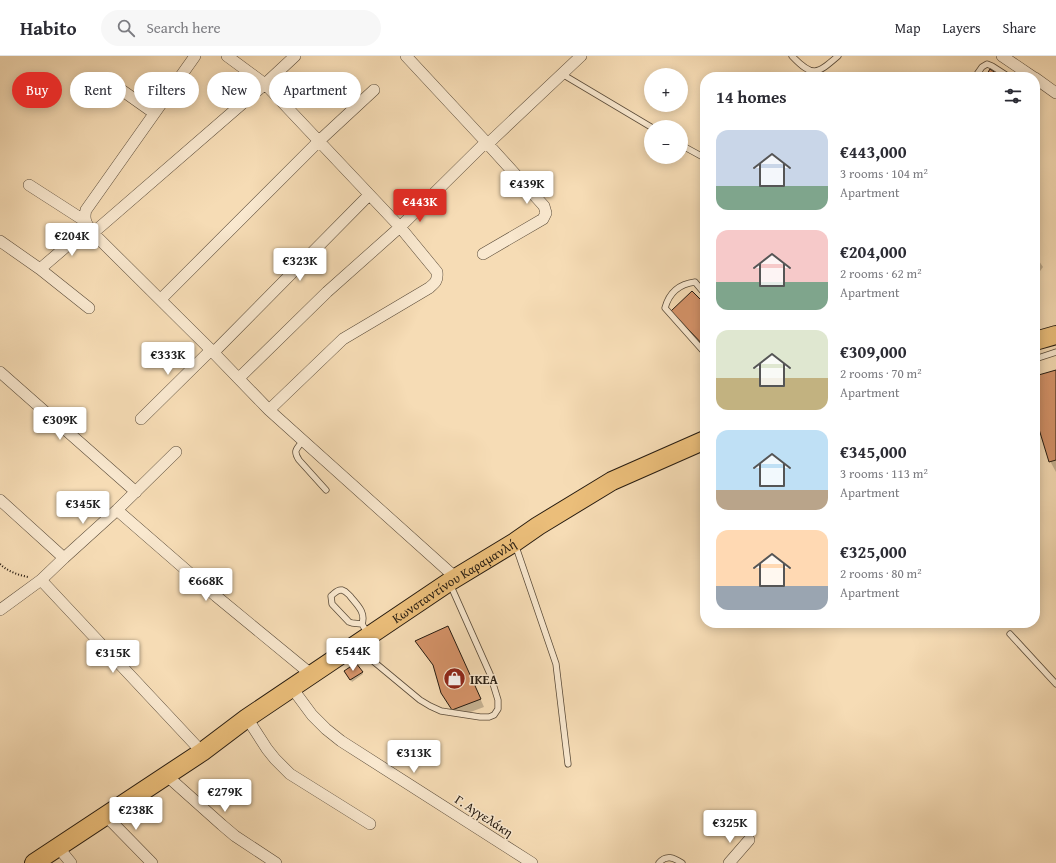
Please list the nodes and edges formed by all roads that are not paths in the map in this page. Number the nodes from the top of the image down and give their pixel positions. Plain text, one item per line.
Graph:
1 (195, 56) edge
2 (227, 56) edge
3 (295, 56) edge
4 (406, 56) edge
5 (581, 56) edge
6 (792, 56) edge
7 (838, 56) edge
8 (1002, 56) edge
9 (1014, 64) junction
10 (978, 72) edge
11 (1000, 72) edge
12 (1009, 72) edge
13 (1025, 72) edge
14 (562, 74) junction
15 (1040, 82) edge
16 (265, 84) junction
17 (374, 90) dead end
18 (126, 93) edge
19 (1056, 93) edge
20 (154, 113) junction
21 (644, 123) edge
22 (320, 141) junction
23 (486, 142) junction
24 (688, 148) edge
25 (700, 156) edge
26 (29, 185) dead end
27 (369, 195) junction
28 (89, 227) junction
29 (400, 227) junction
30 (0, 241) edge
31 (483, 254) dead end
32 (40, 269) junction
33 (700, 288) edge
34 (161, 299) junction
35 (89, 308) dead end
36 (700, 347) edge
37 (213, 351) junction
38 (1056, 352) edge
39 (1040, 357) edge
40 (0, 372) edge
41 (239, 378) junction
42 (269, 410) junction
43 (141, 419) dead end
44 (303, 441) junction
45 (700, 442) edge
46 (176, 452) dead end
47 (326, 490) dead end
48 (136, 492) junction
49 (0, 500) edge
50 (117, 510) junction
51 (515, 542) junction
52 (64, 558) junction
53 (41, 580) junction
54 (452, 580) junction
55 (0, 610) edge
56 (1010, 634) dead end
57 (362, 635) junction
58 (312, 675) junction
59 (1056, 684) edge
60 (292, 688) junction
61 (247, 718) junction
62 (202, 752) junction
63 (568, 764) dead end
64 (166, 775) junction
65 (105, 815) junction
66 (370, 824) dead end
67 (749, 840) dead end
68 (58, 847) junction
69 (34, 863) edge
70 (71, 863) edge
71 (152, 863) edge
72 (276, 863) edge
73 (532, 863) edge
74 (659, 863) edge
75 (682, 863) edge
76 (729, 863) edge

1 - 20 street
2 - 16 street
3 - 16 street
4 - 23 street
5 - 14 street
6 - 7 lane
8 - 9 street
9 - 12 lane
9 - 13 street
10 - 11 lane
14 - 21 lane
14 - 23 street
15 - 19 street
16 - 22 street
16 - 28 street
17 - 22 street
18 - 20 street
20 - 28 street
22 - 27 street
22 - 34 street
23 - 29 street
23 - 31 street
24 - 25 lane
26 - 28 street
27 - 29 street
27 - 37 street
28 - 32 street
28 - 34 street
29 - 41 street
29 - 42 street
30 - 32 street
32 - 35 street
33 - 36 lane
34 - 37 street
37 - 41 street
37 - 43 street
38 - 39 lane
40 - 48 street
41 - 42 street
42 - 44 street
44 - 47 lane
44 - 54 street
45 - 51 main road, Κωνσταντίνου Καραμανλή
46 - 48 street
48 - 50 street
49 - 52 street
50 - 52 street
50 - 58 street
51 - 54 main road, Κωνσταντίνου Καραμανλή
51 - 63 lane
52 - 53 street
53 - 55 street
53 - 62 street
54 - 57 main road, Κωνσταντίνου Καραμανλή
54 - 57 lane
56 - 59 lane
57 - 57 lane
57 - 58 main road, Κωνσταντίνου Καραμανλή
58 - 60 main road, Κωνσταντίνου Καραμανλή
60 - 61 main road, Κωνσταντίνου Καραμανλή
60 - 73 street, Γ. Αγγελάκη
61 - 62 main road, Κωνσταντίνου Καραμανλή
61 - 66 street
62 - 64 main road, Κωνσταντίνου Καραμανλή
64 - 65 main road, Κωνσταντίνου Καραμανλή
64 - 72 street
65 - 68 main road, Κωνσταντίνου Καραμανλή
65 - 71 street
67 - 76 street
68 - 69 main road, Κωνσταντίνου Καραμανλή
68 - 70 street
74 - 75 lane

